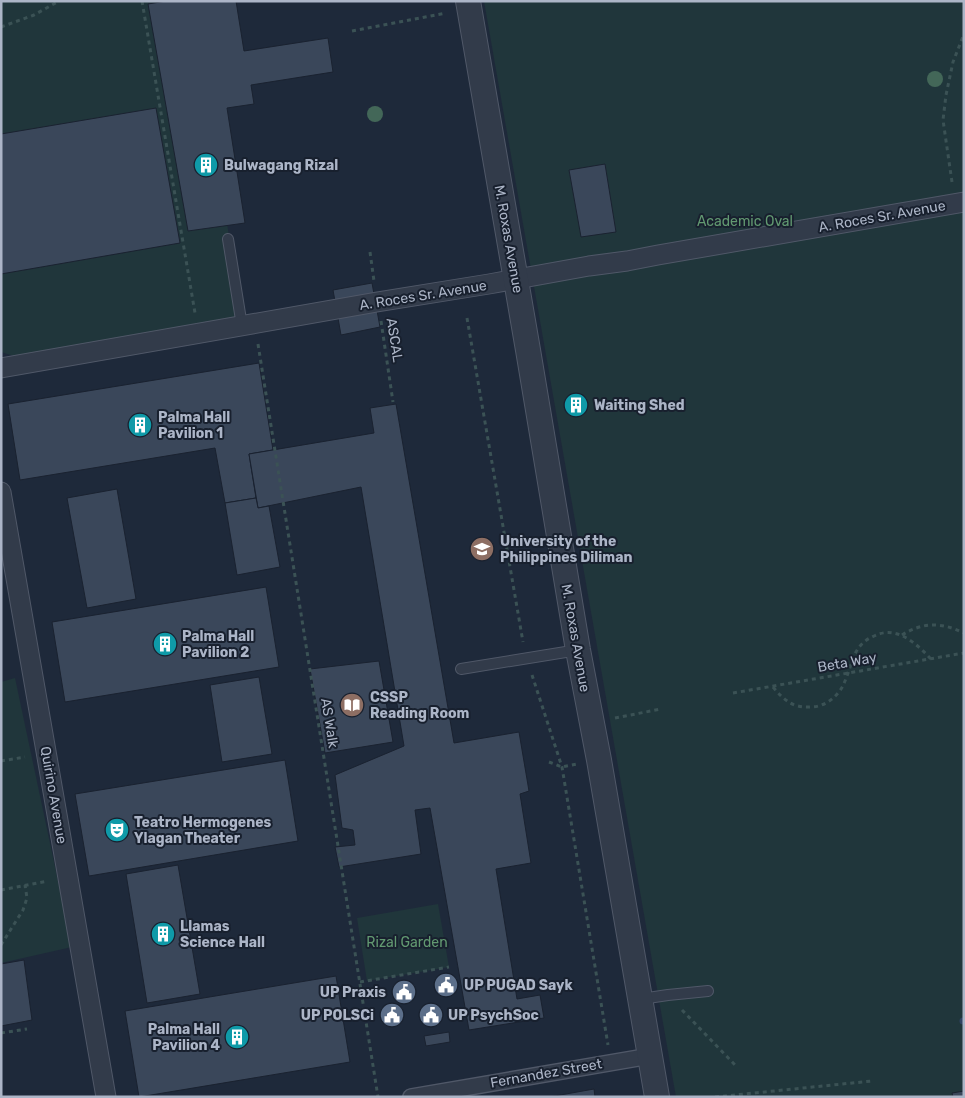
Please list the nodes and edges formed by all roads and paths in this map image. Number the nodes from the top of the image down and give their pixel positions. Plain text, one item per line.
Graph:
1 (59, 1) edge
2 (142, 1) edge
3 (468, 5) edge
4 (1, 27) edge
5 (352, 31) dead end
6 (964, 34) edge
7 (958, 196) edge
8 (228, 239) dead end
9 (370, 252) dead end
10 (515, 279) junction
11 (377, 302) junction
12 (467, 318) dead end
13 (196, 321) dead end
14 (242, 326) junction
15 (259, 353) dead end
16 (1, 368) edge
17 (393, 402) dead end
18 (1, 492) edge
19 (964, 633) edge
20 (902, 635) junction
21 (523, 642) dead end
22 (578, 650) junction
23 (964, 653) edge
24 (931, 659) junction
25 (527, 660) junction
26 (461, 670) dead end
27 (848, 673) junction
28 (772, 686) junction
29 (733, 694) dead end
30 (661, 709) dead end
31 (592, 721) junction
32 (68, 876) junction
33 (24, 885) junction
34 (1, 890) edge
35 (1, 945) edge
36 (449, 967) dead end
37 (360, 982) junction
38 (708, 991) dead end
39 (668, 995) junction
40 (641, 999) junction
41 (27, 1028) dead end
42 (1, 1033) edge
43 (608, 1048) dead end
44 (650, 1056) junction
45 (737, 1067) dead end
46 (872, 1082) dead end
47 (106, 1097) edge
48 (378, 1097) edge
49 (412, 1097) edge
50 (657, 1097) edge
51 (715, 1097) edge

1 - 4 path
2 - 13 path
3 - 5 path
3 - 10 street, M. Roxas Avenue
6 - 7 path
7 - 10 street, A. Roces Sr. Avenue
8 - 14 lane
9 - 11 path, ASCAL
10 - 11 street, A. Roces Sr. Avenue
10 - 22 street, M. Roxas Avenue
11 - 14 street, A. Roces Sr. Avenue
11 - 17 path, ASCAL
12 - 21 path
14 - 16 street, A. Roces Sr. Avenue
15 - 37 path, AS Walk
18 - 32 street, Quirino Avenue
19 - 20 path
20 - 24 path
20 - 27 path
22 - 25 lane
22 - 31 street, M. Roxas Avenue
23 - 24 path, Beta Way
24 - 27 path, Beta Way
25 - 26 lane
25 - 43 path
27 - 28 path, Beta Way
27 - 28 path
28 - 29 path, Beta Way
30 - 31 path
31 - 40 street, M. Roxas Avenue
32 - 33 path
32 - 47 street, Quirino Avenue
33 - 34 path
33 - 35 path
36 - 37 path
37 - 48 path, AS Walk
38 - 39 lane
39 - 40 lane
39 - 45 path
40 - 44 street, M. Roxas Avenue
41 - 42 path
44 - 49 street, Fernandez Street
44 - 50 street, M. Roxas Avenue
46 - 51 path

